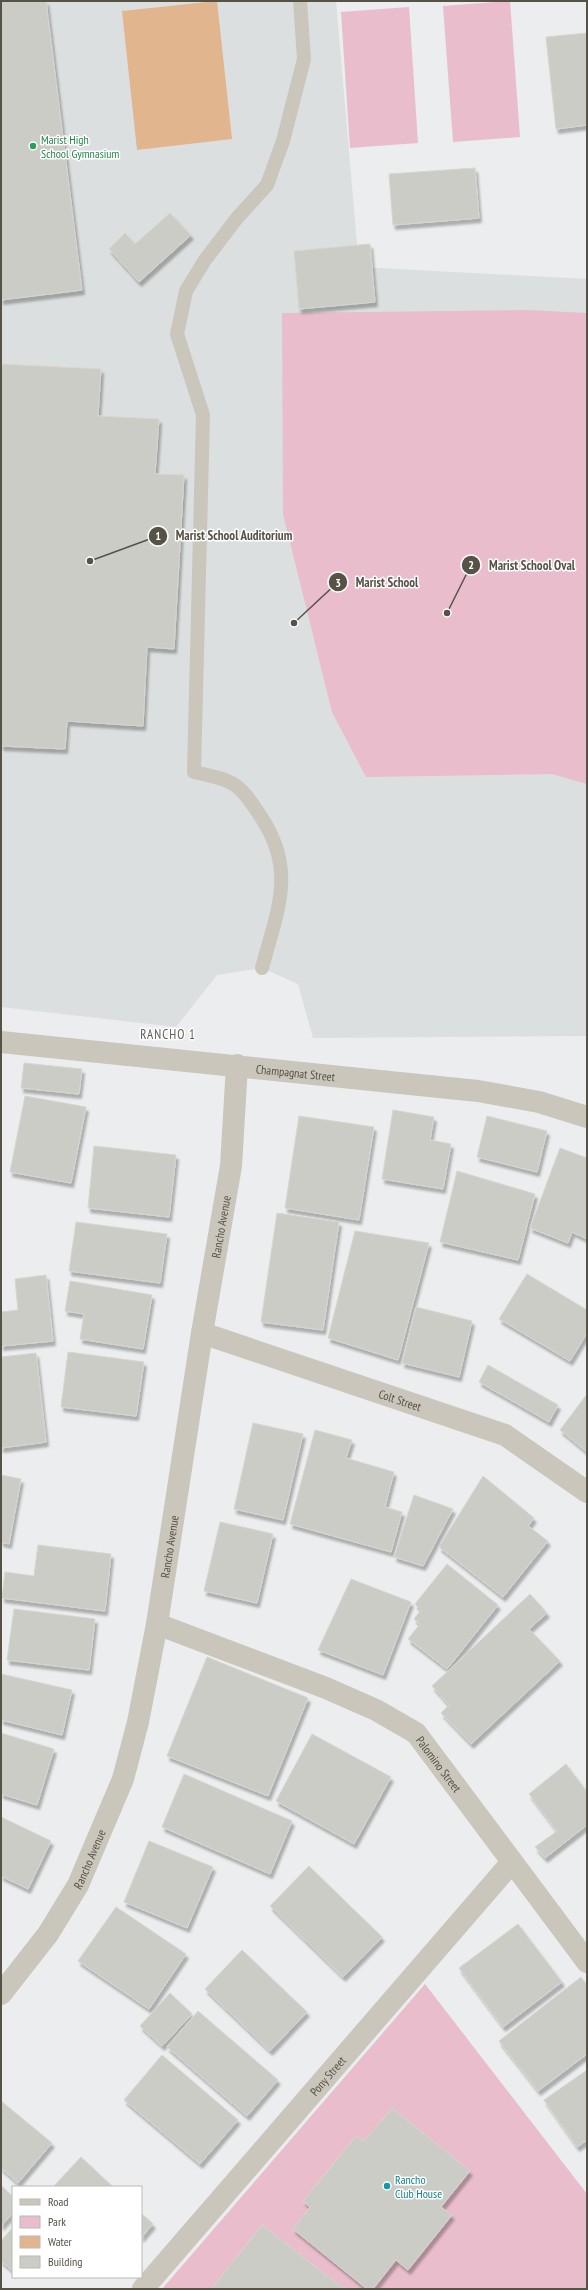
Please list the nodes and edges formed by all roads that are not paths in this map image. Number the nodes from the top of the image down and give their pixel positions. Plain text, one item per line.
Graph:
1 (300, 1) edge
2 (262, 968) dead end
3 (1, 1042) edge
4 (237, 1065) junction
5 (587, 1117) edge
6 (202, 1333) junction
7 (587, 1492) edge
8 (157, 1624) junction
9 (512, 1862) junction
10 (587, 1962) edge
11 (1, 1994) edge
12 (144, 2289) edge

1 - 2 lane
3 - 4 street, Champagnat Street
4 - 5 street, Champagnat Street
4 - 6 street, Rancho Avenue
6 - 7 street, Colt Street
6 - 8 street, Rancho Avenue
8 - 9 street, Palomino Street
8 - 11 street, Rancho Avenue
9 - 10 street, Palomino Street
9 - 12 street, Pony Street

